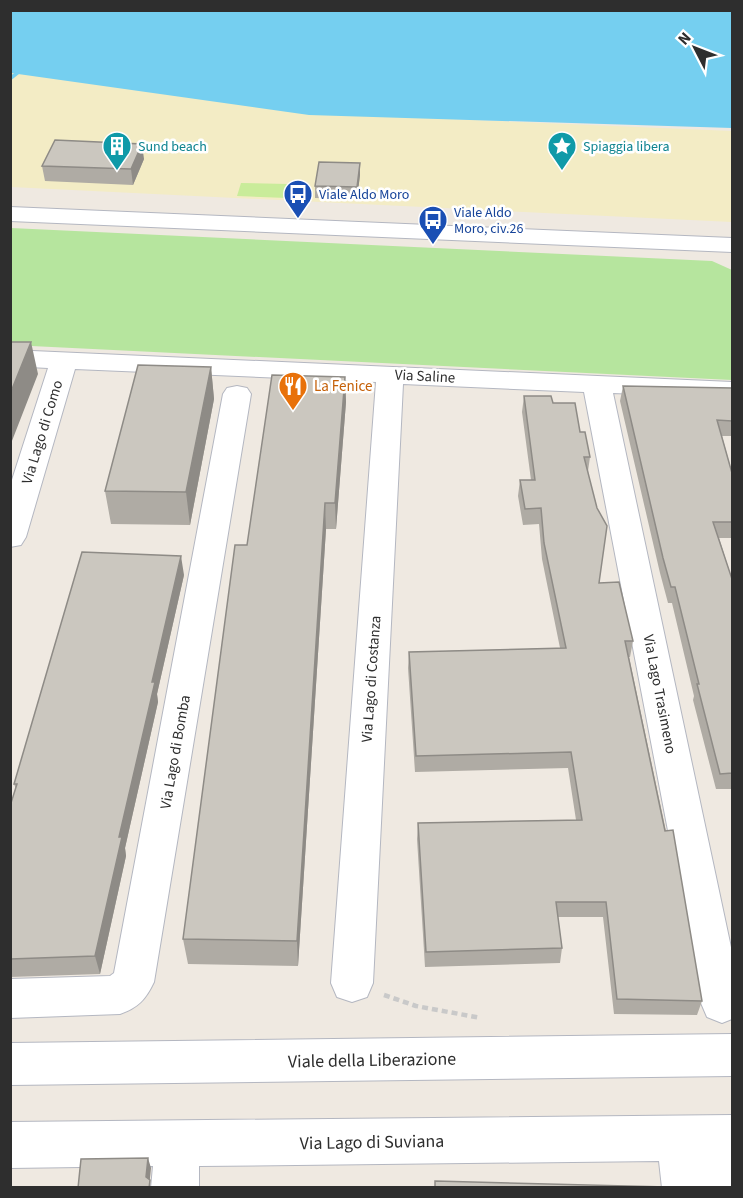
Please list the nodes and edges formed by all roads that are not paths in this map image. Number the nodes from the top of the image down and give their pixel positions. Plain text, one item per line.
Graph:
1 (10, 214) edge
2 (732, 245) edge
3 (10, 357) edge
4 (64, 360) junction
5 (390, 374) junction
6 (597, 385) junction
7 (732, 390) edge
8 (237, 394) dead end
9 (10, 537) edge
10 (352, 983) dead end
11 (10, 999) edge
12 (722, 1003) dead end
13 (732, 1055) edge
14 (10, 1064) edge
15 (732, 1138) edge
16 (680, 1139) junction
17 (10, 1145) edge
18 (732, 1161) edge
19 (176, 1166) edge
20 (686, 1188) edge
21 (731, 1188) edge

1 - 2 street
3 - 4 street, Via Saline
4 - 5 street, Via Saline
4 - 9 street, Via Lago di Como
5 - 6 street, Via Saline
5 - 10 street, Via Lago di Costanza
6 - 7 street, Via Saline
6 - 12 street, Via Lago Trasimeno
8 - 11 street, Via Lago di Bomba
13 - 14 street, Viale della Liberazione
15 - 16 street, Via Lago di Suviana
16 - 19 street, Via Lago di Suviana
16 - 20 street
17 - 19 street, Via Lago di Suviana
18 - 21 street

